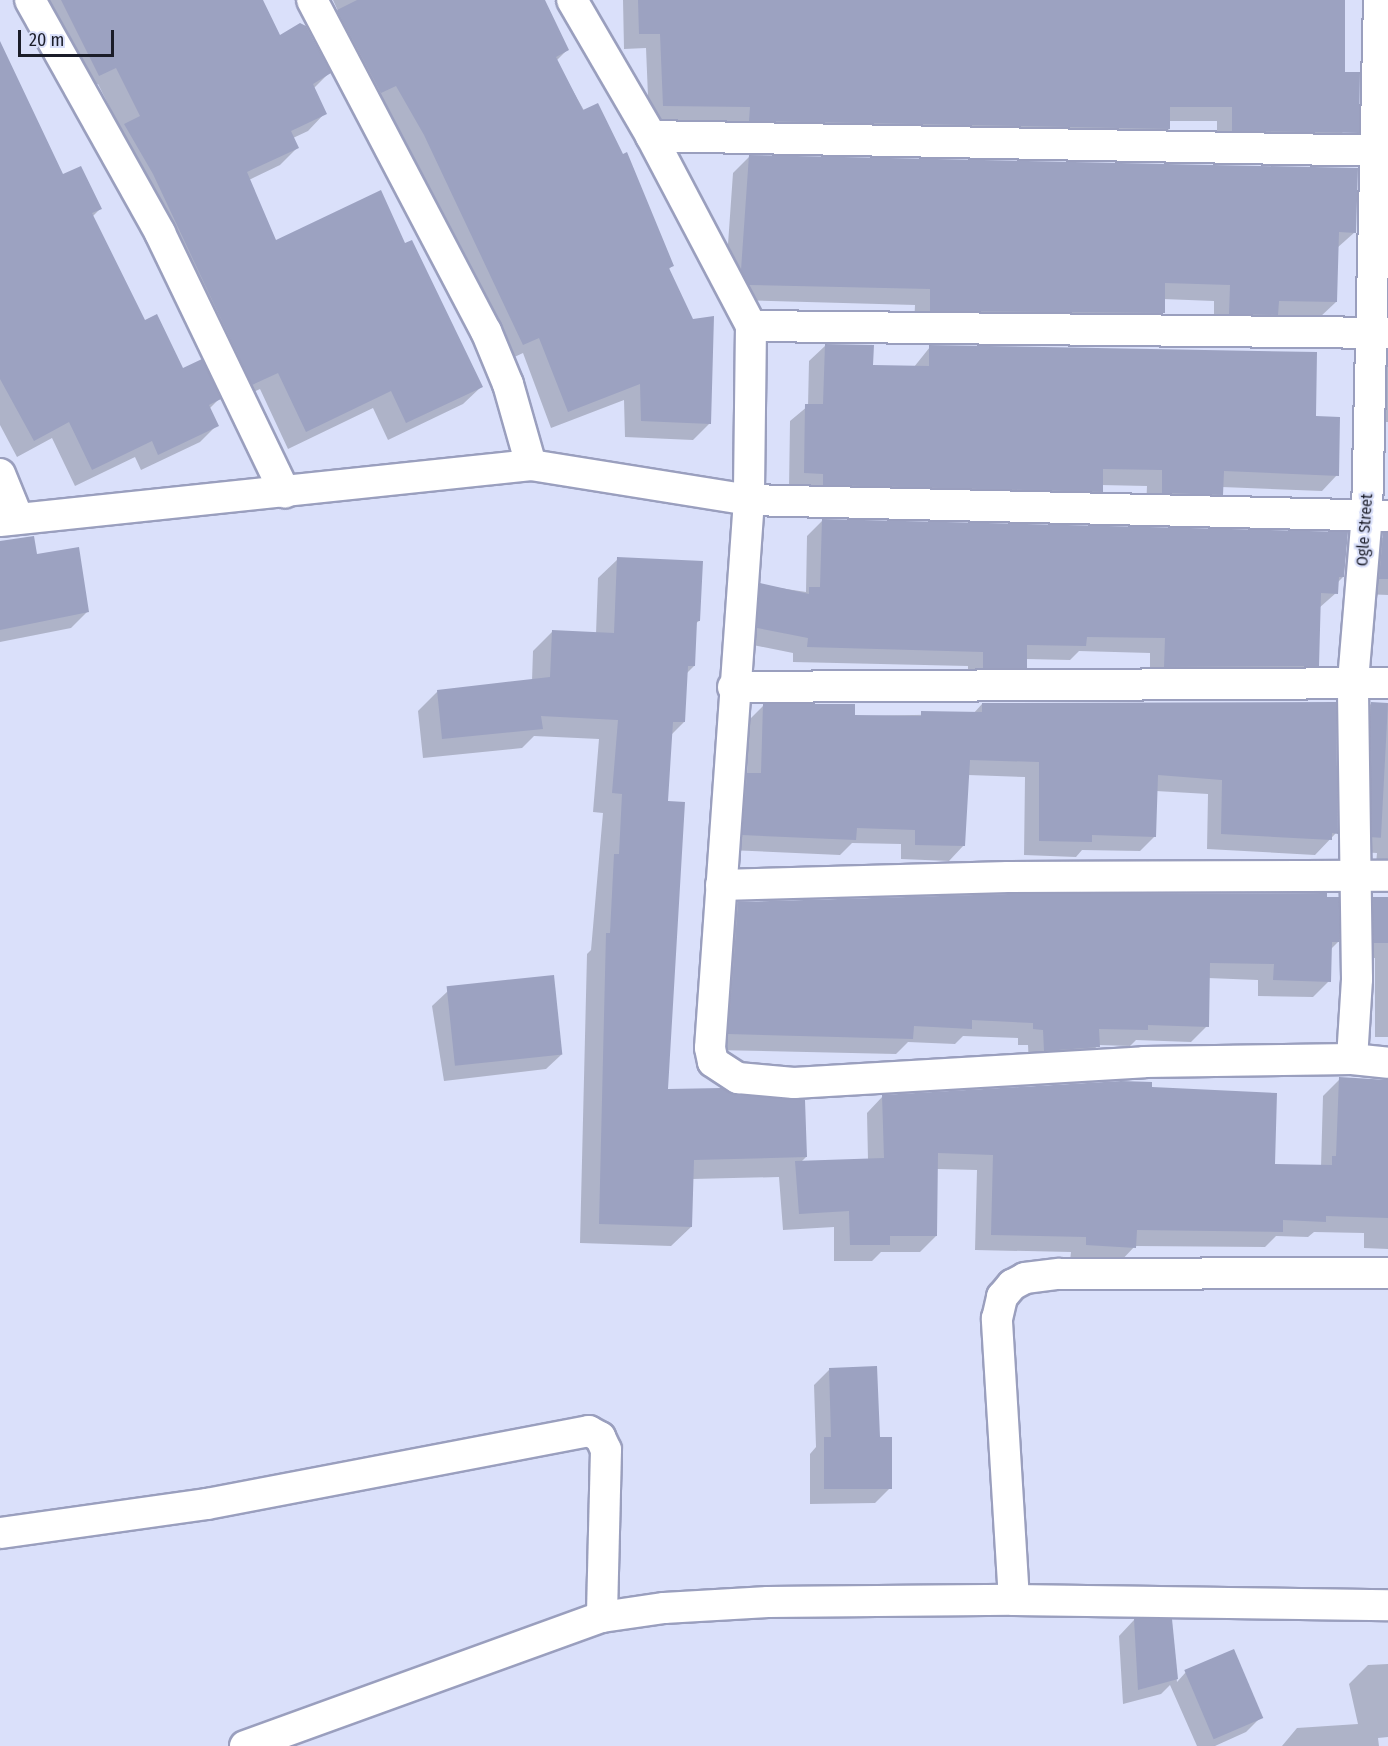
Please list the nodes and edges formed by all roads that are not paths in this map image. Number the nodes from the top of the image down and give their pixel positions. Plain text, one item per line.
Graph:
1 (30, 0) edge
2 (312, 0) edge
3 (572, 0) edge
4 (1379, 0) edge
5 (651, 136) junction
6 (1381, 152) edge
7 (751, 326) junction
8 (1379, 333) edge
9 (531, 465) junction
10 (0, 474) edge
11 (285, 493) junction
12 (749, 500) junction
13 (1377, 516) edge
14 (9, 519) edge
15 (1353, 681) junction
16 (1388, 683) edge
17 (733, 687) junction
18 (1354, 875) junction
19 (1388, 876) edge
20 (721, 885) junction
21 (1352, 1059) junction
22 (1388, 1063) edge
23 (1388, 1273) edge
24 (0, 1533) edge
25 (1014, 1600) junction
26 (1388, 1605) edge
27 (602, 1617) junction
28 (303, 1736) edge
29 (245, 1746) edge

1 - 11 street
2 - 9 street
3 - 5 street
4 - 6 street, Ogle Street
5 - 6 street
5 - 7 street
6 - 8 street, Ogle Street
7 - 8 street
7 - 12 street
8 - 13 street, Ogle Street
9 - 11 street
9 - 12 street
10 - 14 street
11 - 14 street
12 - 13 street
12 - 17 street
13 - 15 street, Ogle Street
15 - 16 street
15 - 17 street
15 - 18 street, Ogle Street
17 - 20 street
18 - 19 street
18 - 20 street
18 - 21 street, Ogle Street
20 - 21 street
21 - 22 street
23 - 25 street
24 - 27 street
25 - 26 street
25 - 27 street
27 - 28 street
28 - 29 street

